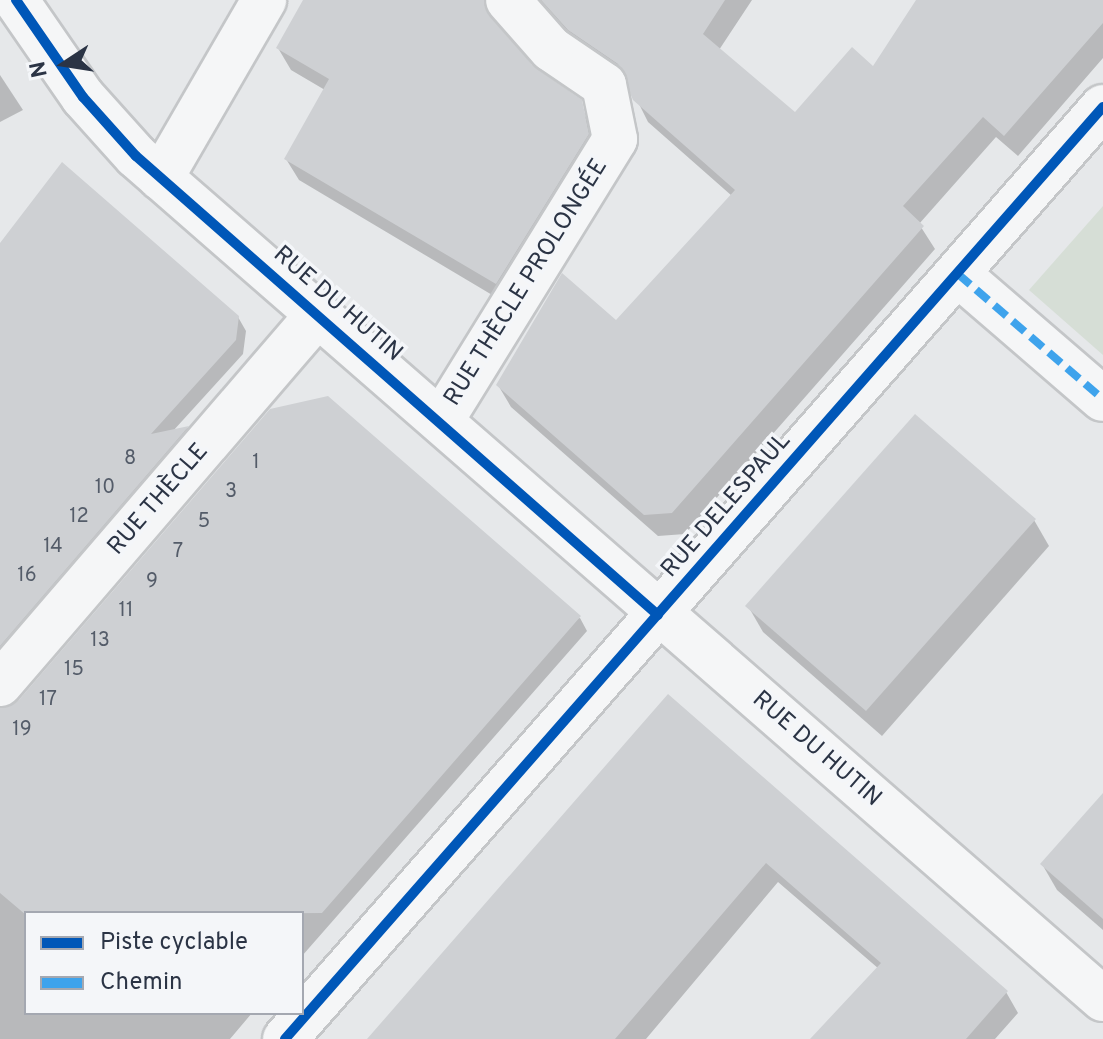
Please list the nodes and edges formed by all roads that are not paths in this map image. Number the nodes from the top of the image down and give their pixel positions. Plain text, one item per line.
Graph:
1 (16, 0) edge
2 (264, 0) edge
3 (508, 0) edge
4 (1103, 107) edge
5 (161, 178) junction
6 (958, 274) junction
7 (317, 316) junction
8 (1103, 399) edge
9 (441, 421) junction
10 (658, 615) junction
11 (0, 684) edge
12 (1103, 999) edge
13 (285, 1039) edge

1 - 5 street, RUE DU HUTIN
2 - 5 street
3 - 9 street, RUE THÈCLE PROLONGÉE
4 - 6 street, RUE DELESPAUL
5 - 7 street, RUE DU HUTIN
6 - 8 street
6 - 10 street, RUE DELESPAUL
7 - 9 street, RUE DU HUTIN
7 - 11 street, RUE THÈCLE
9 - 10 street, RUE DU HUTIN
10 - 12 street, RUE DU HUTIN
10 - 13 street, RUE DELESPAUL

